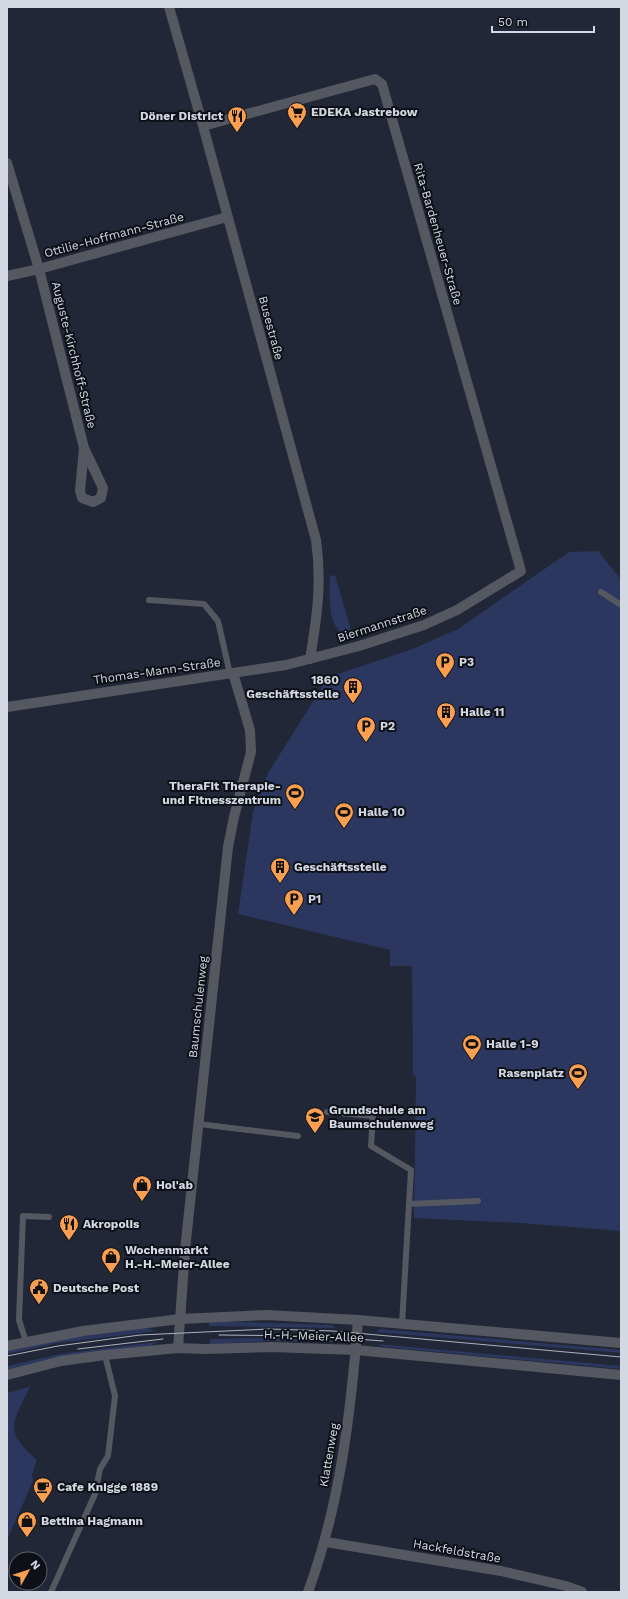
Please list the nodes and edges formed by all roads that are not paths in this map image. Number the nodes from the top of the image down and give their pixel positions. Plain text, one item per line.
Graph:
1 (169, 7) edge
2 (203, 126) junction
3 (7, 163) edge
4 (227, 217) junction
5 (39, 269) junction
6 (7, 276) edge
7 (84, 448) junction
8 (521, 571) joint
9 (601, 592) dead end
10 (149, 600) dead end
11 (621, 605) edge
12 (310, 659) junction
13 (232, 673) junction
14 (7, 707) edge
15 (327, 1112) dead end
16 (199, 1124) junction
17 (298, 1136) dead end
18 (478, 1201) dead end
19 (409, 1204) junction
20 (49, 1217) dead end
21 (180, 1319) junction
22 (358, 1320) junction
23 (402, 1324) junction
24 (26, 1342) junction
25 (621, 1344) edge
26 (7, 1346) edge
27 (178, 1348) junction
28 (356, 1350) junction
29 (105, 1355) junction
30 (621, 1374) edge
31 (7, 1375) edge
32 (326, 1542) junction
33 (50, 1592) edge
34 (308, 1592) edge
35 (582, 1592) edge

1 - 2 street, Busestraße
2 - 4 street, Busestraße
2 - 8 street, Rita-Bardenheuer-Straße
3 - 5 street, Auguste-Kirchhoff-Straße
4 - 5 street, Ottilie-Hoffmann-Straße
4 - 12 street, Busestraße
5 - 6 street, Ottilie-Hoffmann-Straße
5 - 7 street, Auguste-Kirchhoff-Straße
7 - 7 street, Auguste-Kirchhoff-Straße
8 - 12 street, Biermannstraße
9 - 11 lane
10 - 13 lane
12 - 13 street, Thomas-Mann-Straße
13 - 14 street, Thomas-Mann-Straße
13 - 16 street, Baumschulenweg
15 - 19 lane
16 - 17 lane
16 - 21 street, Baumschulenweg
18 - 19 lane
19 - 23 lane
20 - 24 lane
21 - 22 street, H.-H.-Meier-Allee
21 - 24 street, H.-H.-Meier-Allee
21 - 27 street, Baumschulenweg
22 - 23 street, H.-H.-Meier-Allee
22 - 28 street, Klattenweg
23 - 25 street, H.-H.-Meier-Allee
24 - 26 street, H.-H.-Meier-Allee
27 - 28 street, H.-H.-Meier-Allee
27 - 29 street, H.-H.-Meier-Allee
28 - 30 street, H.-H.-Meier-Allee
28 - 32 street, Klattenweg
29 - 31 street, H.-H.-Meier-Allee
29 - 33 lane
32 - 34 street, Klattenweg
32 - 35 street, Hackfeldstraße

